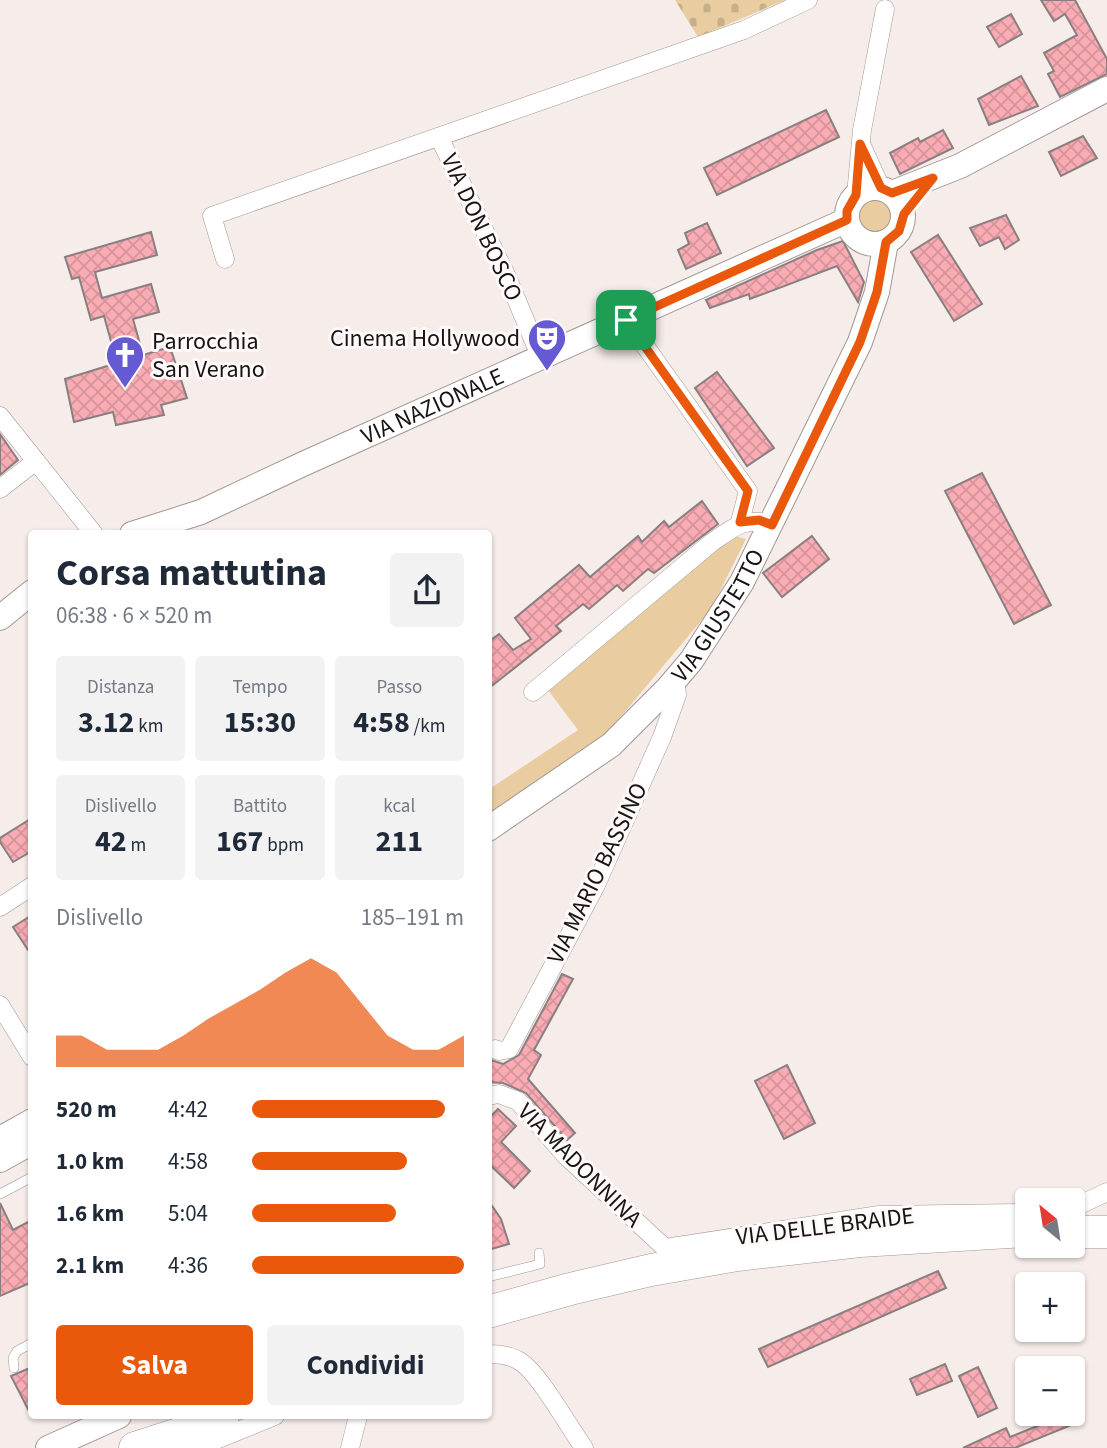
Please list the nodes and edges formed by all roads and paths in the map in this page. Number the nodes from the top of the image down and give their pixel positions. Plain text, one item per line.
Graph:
1 (808, 0) edge
2 (885, 3) edge
3 (1107, 89) edge
4 (439, 137) junction
5 (860, 144) junction
6 (856, 195) junction
7 (892, 198) junction
8 (847, 220) junction
9 (877, 242) junction
10 (225, 259) dead end
11 (626, 320) junction
12 (541, 358) junction
13 (0, 416) edge
14 (36, 461) junction
15 (0, 489) edge
16 (740, 522) junction
17 (772, 525) junction
18 (91, 530) edge
19 (145, 530) edge
20 (28, 595) edge
21 (0, 618) edge
22 (675, 680) junction
23 (533, 692) dead end
24 (492, 826) edge
25 (28, 889) edge
26 (0, 907) edge
27 (0, 1004) edge
28 (7, 1033) edge
29 (492, 1048) edge
30 (28, 1052) edge
31 (492, 1095) edge
32 (28, 1123) edge
33 (0, 1139) edge
34 (28, 1144) edge
35 (0, 1160) edge
36 (28, 1179) edge
37 (1107, 1192) edge
38 (0, 1194) edge
39 (1085, 1202) edge
40 (1015, 1213) edge
41 (1015, 1232) edge
42 (1085, 1232) edge
43 (1107, 1232) edge
44 (1015, 1246) edge
45 (1085, 1246) edge
46 (1107, 1246) edge
47 (665, 1248) joint
48 (538, 1253) dead end
49 (492, 1276) edge
50 (492, 1311) edge
51 (492, 1323) edge
52 (28, 1345) edge
53 (492, 1354) edge
54 (15, 1368) dead end
55 (112, 1419) edge
56 (188, 1419) edge
57 (216, 1419) edge
58 (268, 1419) edge
59 (357, 1419) edge
60 (48, 1448) edge
61 (128, 1448) edge
62 (135, 1448) edge
63 (196, 1448) edge
64 (350, 1448) edge
65 (584, 1448) edge

1 - 4 street
2 - 5 street
3 - 7 main road
4 - 10 street
4 - 12 street, VIA DON BOSCO
5 - 6 street
5 - 7 street
6 - 7 main road
6 - 8 main road
7 - 9 main road
8 - 9 main road
8 - 11 main road, VIA NAZIONALE
9 - 17 main road, VIA GIUSTETTO
11 - 12 main road, VIA NAZIONALE
11 - 16 street
12 - 19 main road, VIA NAZIONALE
13 - 14 street
14 - 15 street
14 - 18 street
16 - 17 street
16 - 23 street
17 - 22 main road, VIA GIUSTETTO
20 - 21 main road
22 - 24 main road, VIA GIUSTETTO
22 - 29 street, VIA MARIO BASSINO
25 - 26 street
27 - 28 street
28 - 30 street
31 - 47 street, VIA MADONNINA
32 - 33 main road
34 - 35 main road
36 - 38 lane
37 - 39 street
40 - 47 street, VIA DELLE BRAIDE
41 - 50 highway
42 - 43 highway
44 - 51 highway
45 - 46 highway
48 - 49 lane
52 - 54 lane
53 - 65 street
55 - 60 main road
56 - 61 highway
57 - 62 highway
58 - 63 street
59 - 64 street

